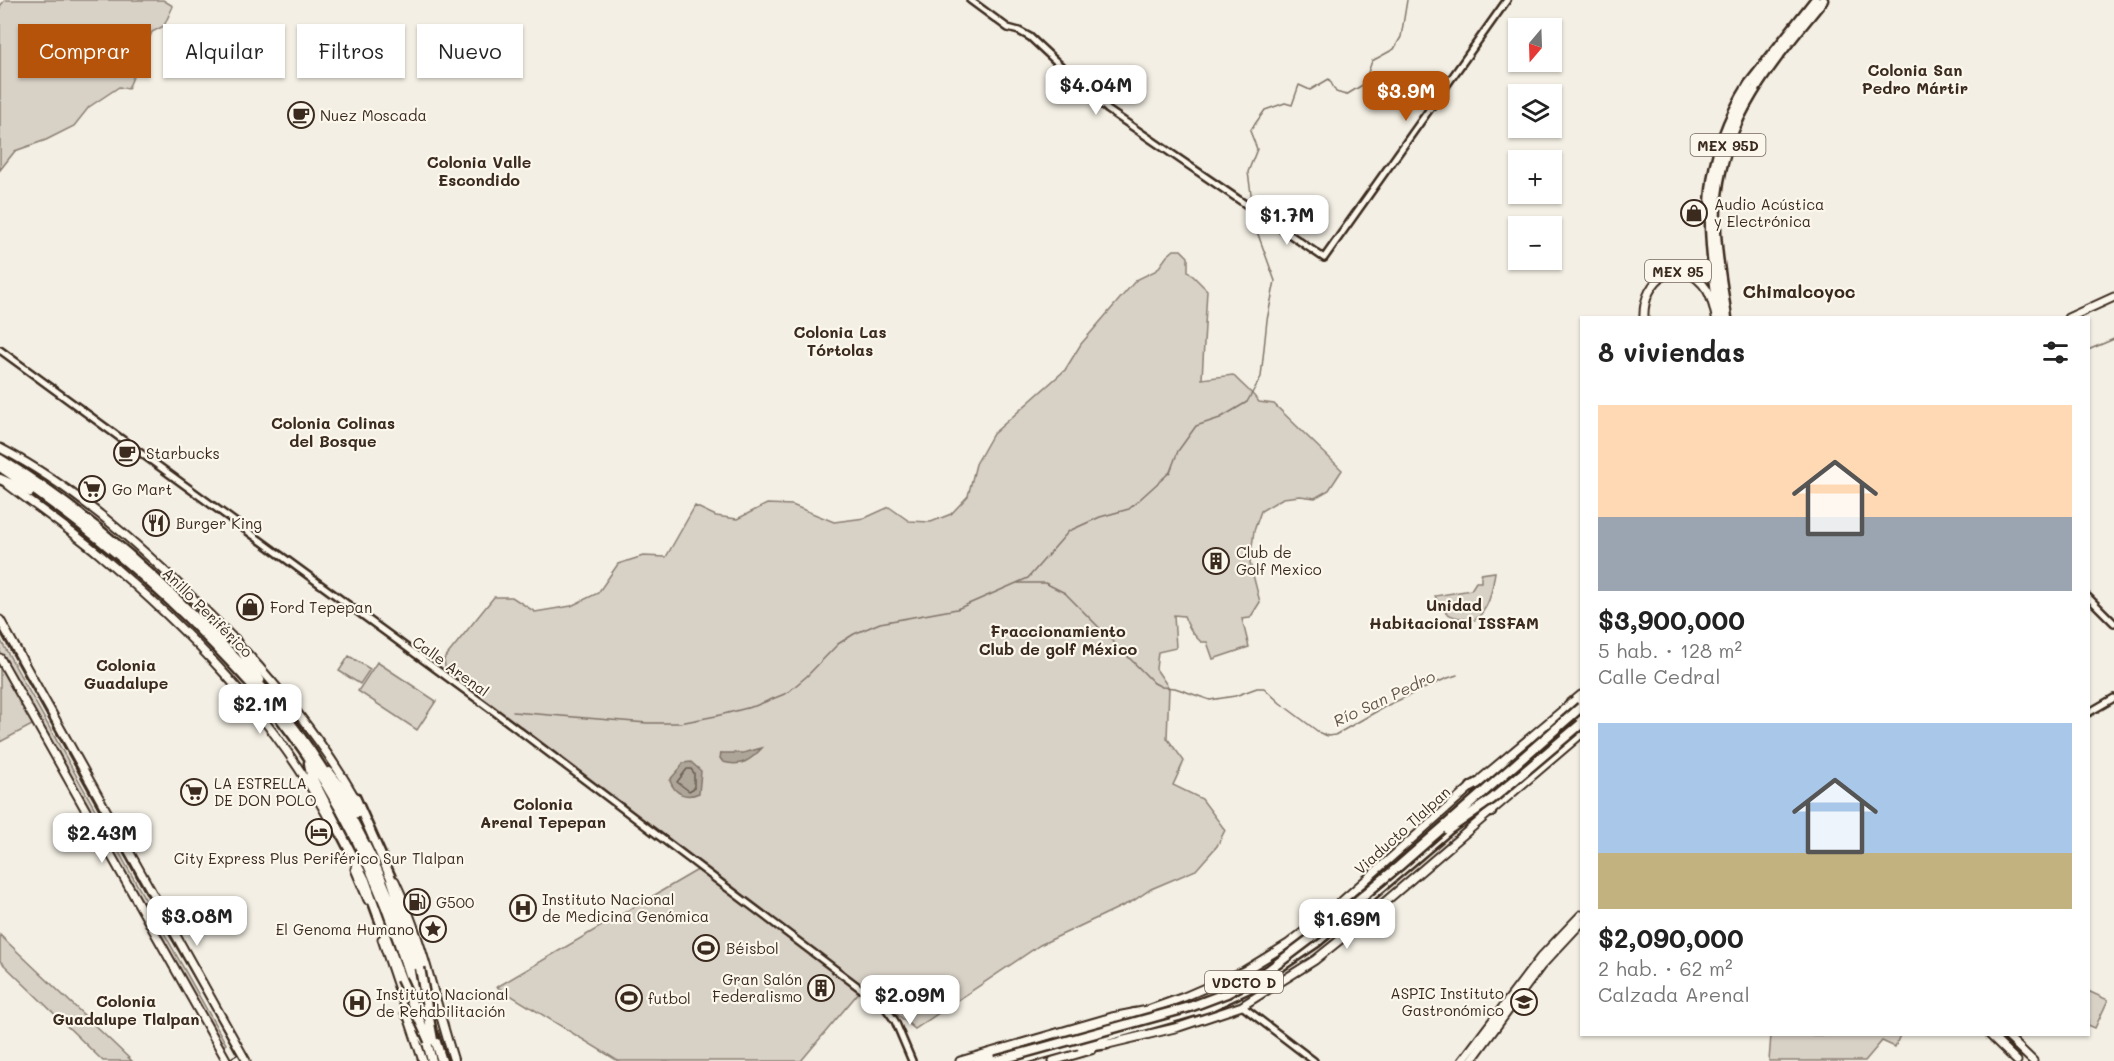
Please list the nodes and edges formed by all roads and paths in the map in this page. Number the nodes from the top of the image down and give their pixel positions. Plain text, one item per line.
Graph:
1 (970, 0) edge
2 (1507, 0) edge
3 (1815, 0) edge
4 (1823, 0) edge
5 (2114, 297) edge
6 (1644, 316) edge
7 (1716, 316) edge
8 (1717, 316) edge
9 (1726, 316) edge
10 (1726, 316) edge
11 (2072, 316) edge
12 (0, 350) edge
13 (2, 448) edge
14 (0, 459) edge
15 (0, 467) edge
16 (0, 479) edge
17 (47, 498) junction
18 (2090, 599) edge
19 (0, 620) edge
20 (2114, 623) edge
21 (234, 639) junction
22 (0, 658) edge
23 (264, 689) junction
24 (2114, 698) edge
25 (1578, 702) edge
26 (1580, 708) edge
27 (1580, 708) edge
28 (2090, 712) edge
29 (1580, 715) edge
30 (1580, 715) edge
31 (1580, 725) edge
32 (1580, 735) edge
33 (1529, 753) junction
34 (313, 760) junction
35 (1523, 761) junction
36 (302, 774) junction
37 (1471, 787) junction
38 (355, 797) junction
39 (329, 808) junction
40 (1491, 812) junction
41 (367, 829) junction
42 (1442, 833) junction
43 (1580, 916) edge
44 (1580, 924) edge
45 (1242, 1006) junction
46 (406, 1013) junction
47 (1135, 1013) junction
48 (1991, 1036) edge
49 (2007, 1036) edge
50 (430, 1042) junction
51 (1107, 1044) junction
52 (1049, 1049) junction
53 (1028, 1056) edge
54 (910, 1060) edge
55 (227, 1061) edge
56 (235, 1061) edge
57 (246, 1061) edge
58 (423, 1061) edge
59 (434, 1061) edge
60 (441, 1061) edge
61 (456, 1061) edge
62 (960, 1061) edge
63 (978, 1061) edge
64 (990, 1061) edge
65 (995, 1061) edge
66 (1012, 1061) edge
67 (1018, 1061) edge
68 (1053, 1061) edge
69 (1314, 1061) edge
70 (1462, 1061) edge
71 (1471, 1061) edge
72 (2016, 1061) edge
73 (2033, 1061) edge

1 - 2 street
3 - 8 highway, MEX 95D
3 - 9 highway
4 - 10 highway, MEX 95D
5 - 11 main road
6 - 7 main road, MEX 95
12 - 54 street, Calle Arenal
13 - 21 main road
14 - 23 highway, Anillo Periférico
15 - 17 highway, Anillo Periférico
16 - 17 highway
16 - 36 main road
17 - 34 highway, Anillo Periférico
18 - 20 street
19 - 57 main road
21 - 23 highway
21 - 38 main road
22 - 55 main road
23 - 34 highway, Anillo Periférico
24 - 28 street
25 - 33 highway, bridge
25 - 37 main road, Viaducto Tlalpan
26 - 33 highway, bridge
27 - 35 highway, Viaducto Tlalpan / VDCTO D
29 - 35 highway, Viaducto Tlalpan / VDCTO D
30 - 42 highway, bridge
31 - 42 highway, bridge
32 - 40 main road
33 - 65 highway, bridge
34 - 39 highway
34 - 41 highway
34 - 50 highway, Anillo Periférico
34 - 60 highway, Anillo Periférico
35 - 37 highway
35 - 40 highway
35 - 52 highway, Viaducto Tlalpan / VDCTO D
36 - 39 highway
36 - 46 main road
37 - 47 main road, Viaducto Tlalpan
38 - 41 highway
38 - 61 main road
39 - 50 highway, bridge
40 - 45 main road
41 - 50 highway, bridge
42 - 66 highway, bridge
43 - 70 main road
44 - 71 main road
45 - 51 main road
45 - 69 street
46 - 50 highway
46 - 58 main road
47 - 52 highway
47 - 62 main road, Viaducto Tlalpan
48 - 72 main road
49 - 73 main road
50 - 59 highway
50 - 60 highway
51 - 52 highway
51 - 68 main road
52 - 53 highway, Viaducto Tlalpan / VDCTO D
53 - 63 highway
53 - 64 highway, Viaducto Tlalpan / VDCTO D
53 - 67 highway, Viaducto Tlalpan / VDCTO D
56 - 57 main road

